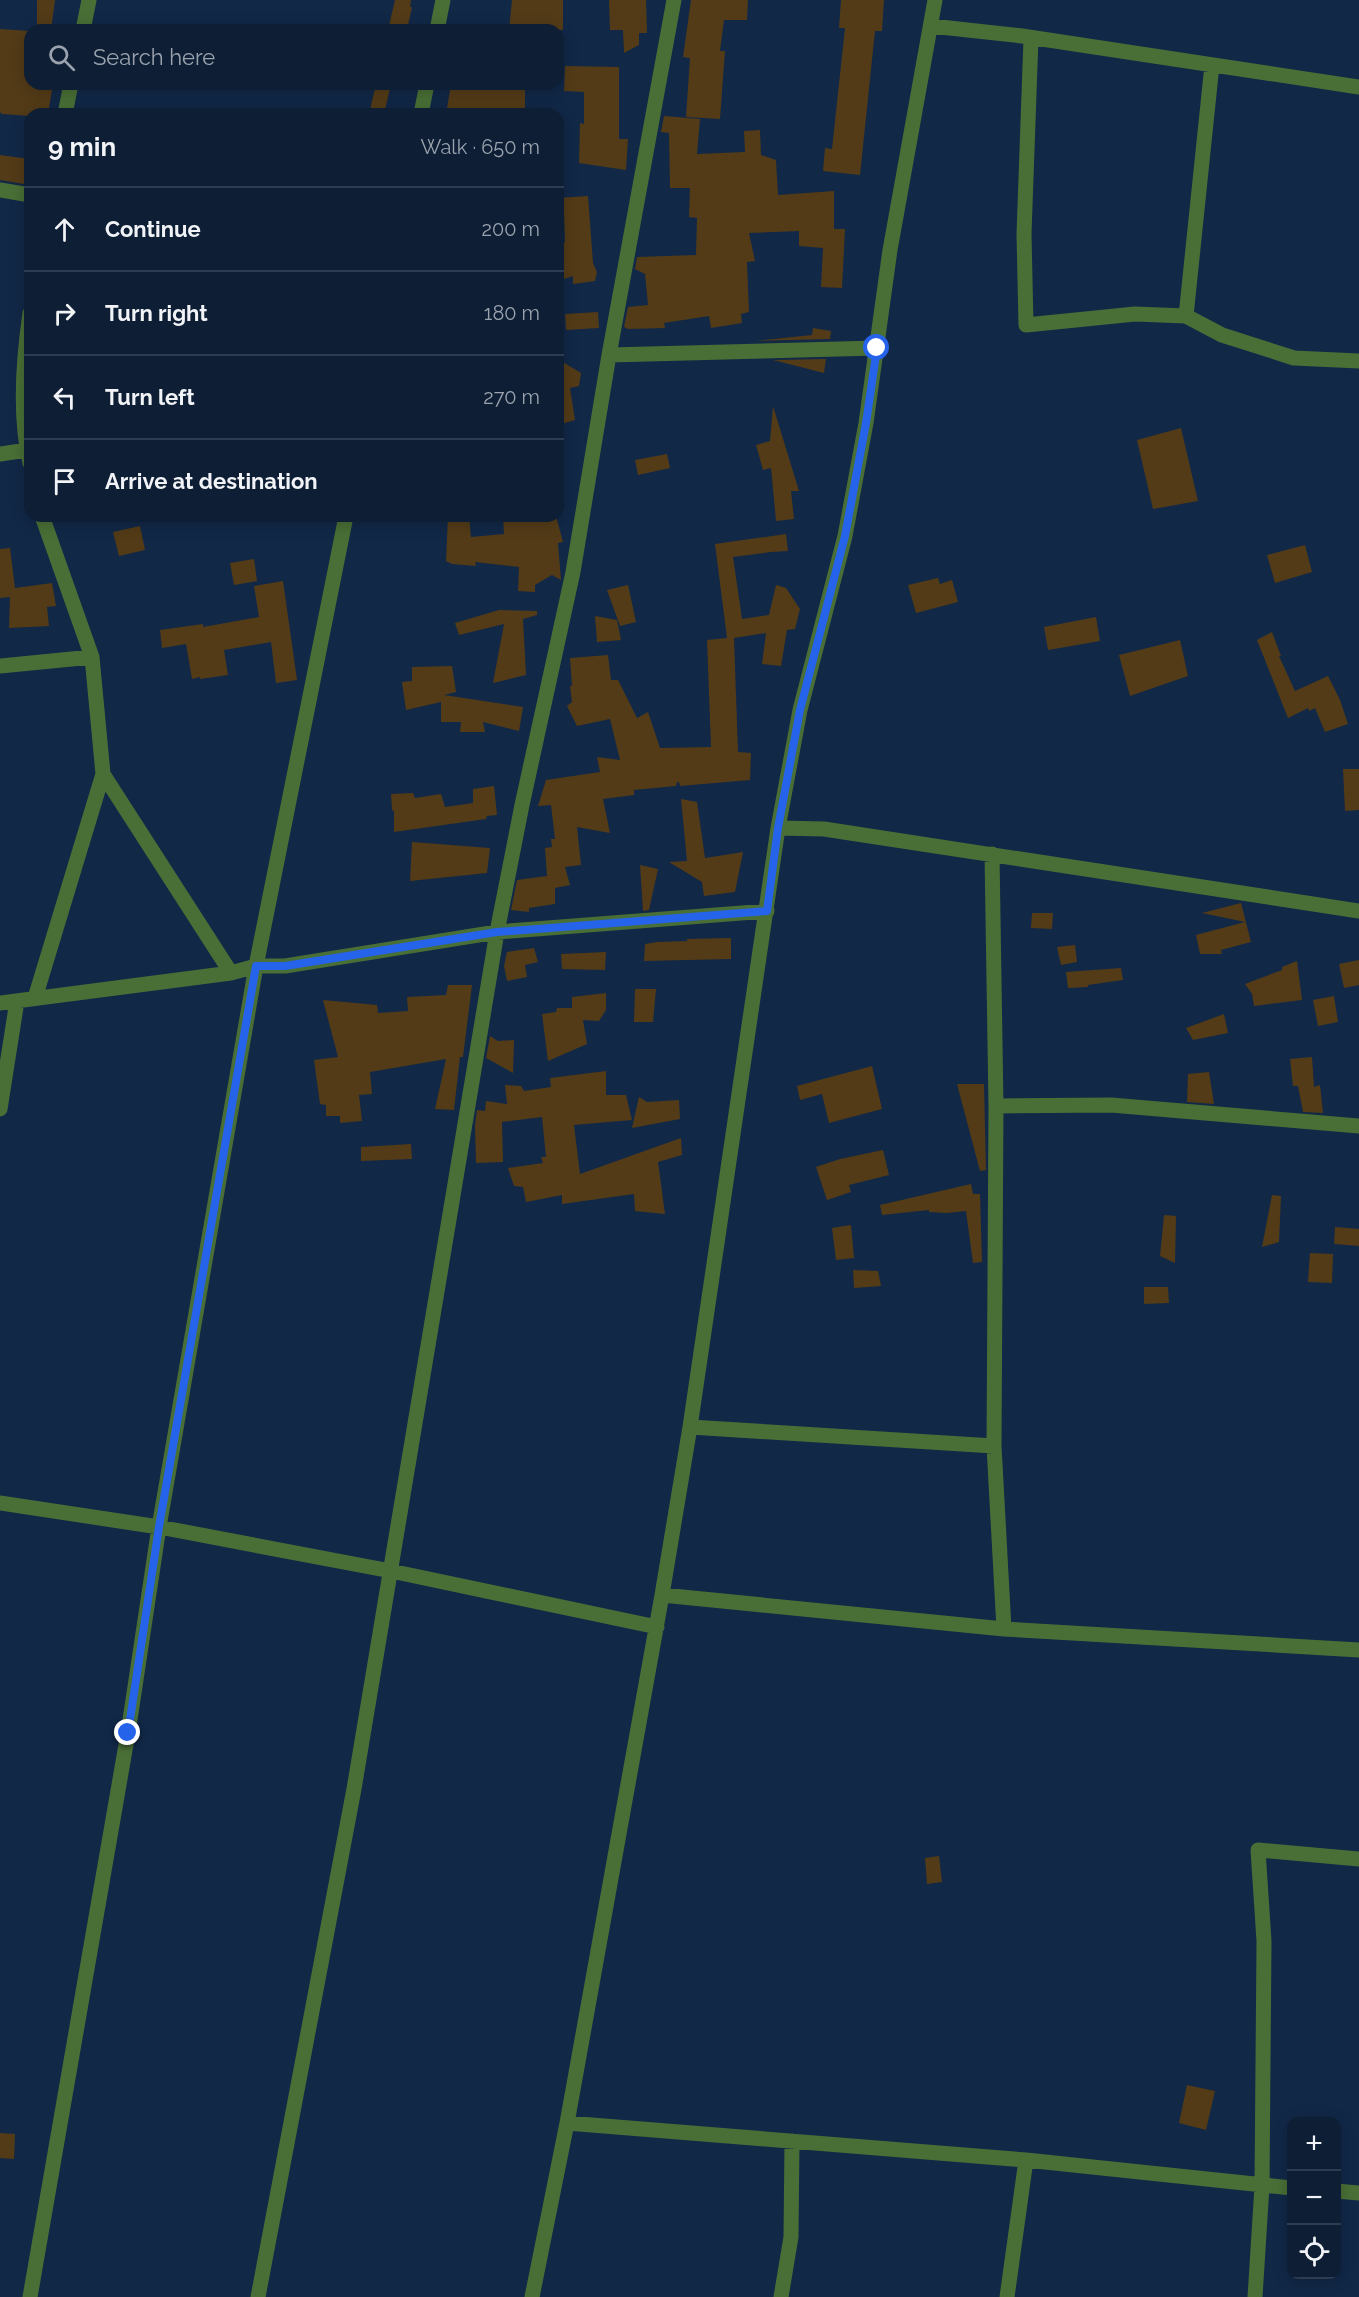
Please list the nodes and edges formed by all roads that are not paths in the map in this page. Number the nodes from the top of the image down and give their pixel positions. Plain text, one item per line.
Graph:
1 (89, 0) edge
2 (443, 0) edge
3 (674, 0) edge
4 (934, 0) edge
5 (84, 24) edge
6 (438, 24) edge
7 (931, 26) junction
8 (1031, 38) junction
9 (1212, 65) junction
10 (1359, 87) edge
11 (71, 90) edge
12 (426, 90) edge
13 (66, 108) edge
14 (422, 108) edge
15 (0, 190) edge
16 (24, 194) edge
17 (1186, 316) junction
18 (877, 348) junction
19 (609, 355) junction
20 (1359, 361) edge
21 (0, 454) edge
22 (24, 457) edge
23 (44, 522) edge
24 (345, 522) edge
25 (92, 657) junction
26 (0, 666) edge
27 (103, 774) junction
28 (778, 828) junction
29 (992, 854) junction
30 (767, 911) junction
31 (1359, 911) edge
32 (497, 932) junction
33 (256, 966) junction
34 (231, 973) junction
35 (35, 998) junction
36 (17, 1001) junction
37 (0, 1003) edge
38 (996, 1106) junction
39 (0, 1109) edge
40 (1359, 1126) edge
41 (690, 1427) junction
42 (994, 1446) junction
43 (0, 1503) edge
44 (159, 1527) junction
45 (391, 1571) junction
46 (662, 1595) junction
47 (657, 1627) junction
48 (1004, 1629) junction
49 (1359, 1650) edge
50 (1359, 1859) edge
51 (567, 2122) junction
52 (792, 2140) junction
53 (1026, 2160) junction
54 (1262, 2186) junction
55 (1287, 2188) edge
56 (1341, 2191) edge
57 (1359, 2193) edge
58 (30, 2297) edge
59 (258, 2297) edge
60 (532, 2297) edge
61 (781, 2297) edge
62 (1007, 2297) edge
63 (1255, 2297) edge

1 - 5 street
2 - 6 street
3 - 19 street
4 - 7 street
7 - 8 street
7 - 18 street
8 - 9 street
8 - 17 street
9 - 10 street
9 - 17 street
11 - 13 street
12 - 14 street
15 - 16 street
17 - 20 street
18 - 19 street
18 - 28 street
19 - 32 street
21 - 22 street
23 - 25 street
24 - 33 street
25 - 26 street
25 - 27 street
27 - 34 street
27 - 35 street
28 - 29 street
28 - 30 street
29 - 31 street
29 - 38 street
30 - 32 street
30 - 41 street
32 - 33 street
32 - 45 street
33 - 34 street
33 - 44 street
34 - 35 street
35 - 36 street
36 - 37 street
36 - 39 street
38 - 40 street
38 - 42 street
41 - 42 street
41 - 46 street
42 - 48 street
43 - 44 street
44 - 45 street
44 - 58 street
45 - 47 street
45 - 59 street
46 - 47 street
46 - 48 street
47 - 51 street
48 - 49 street
50 - 54 street
51 - 52 street
51 - 60 street
52 - 53 street
52 - 61 street
53 - 54 street
53 - 62 street
54 - 55 street
54 - 63 street
56 - 57 street

